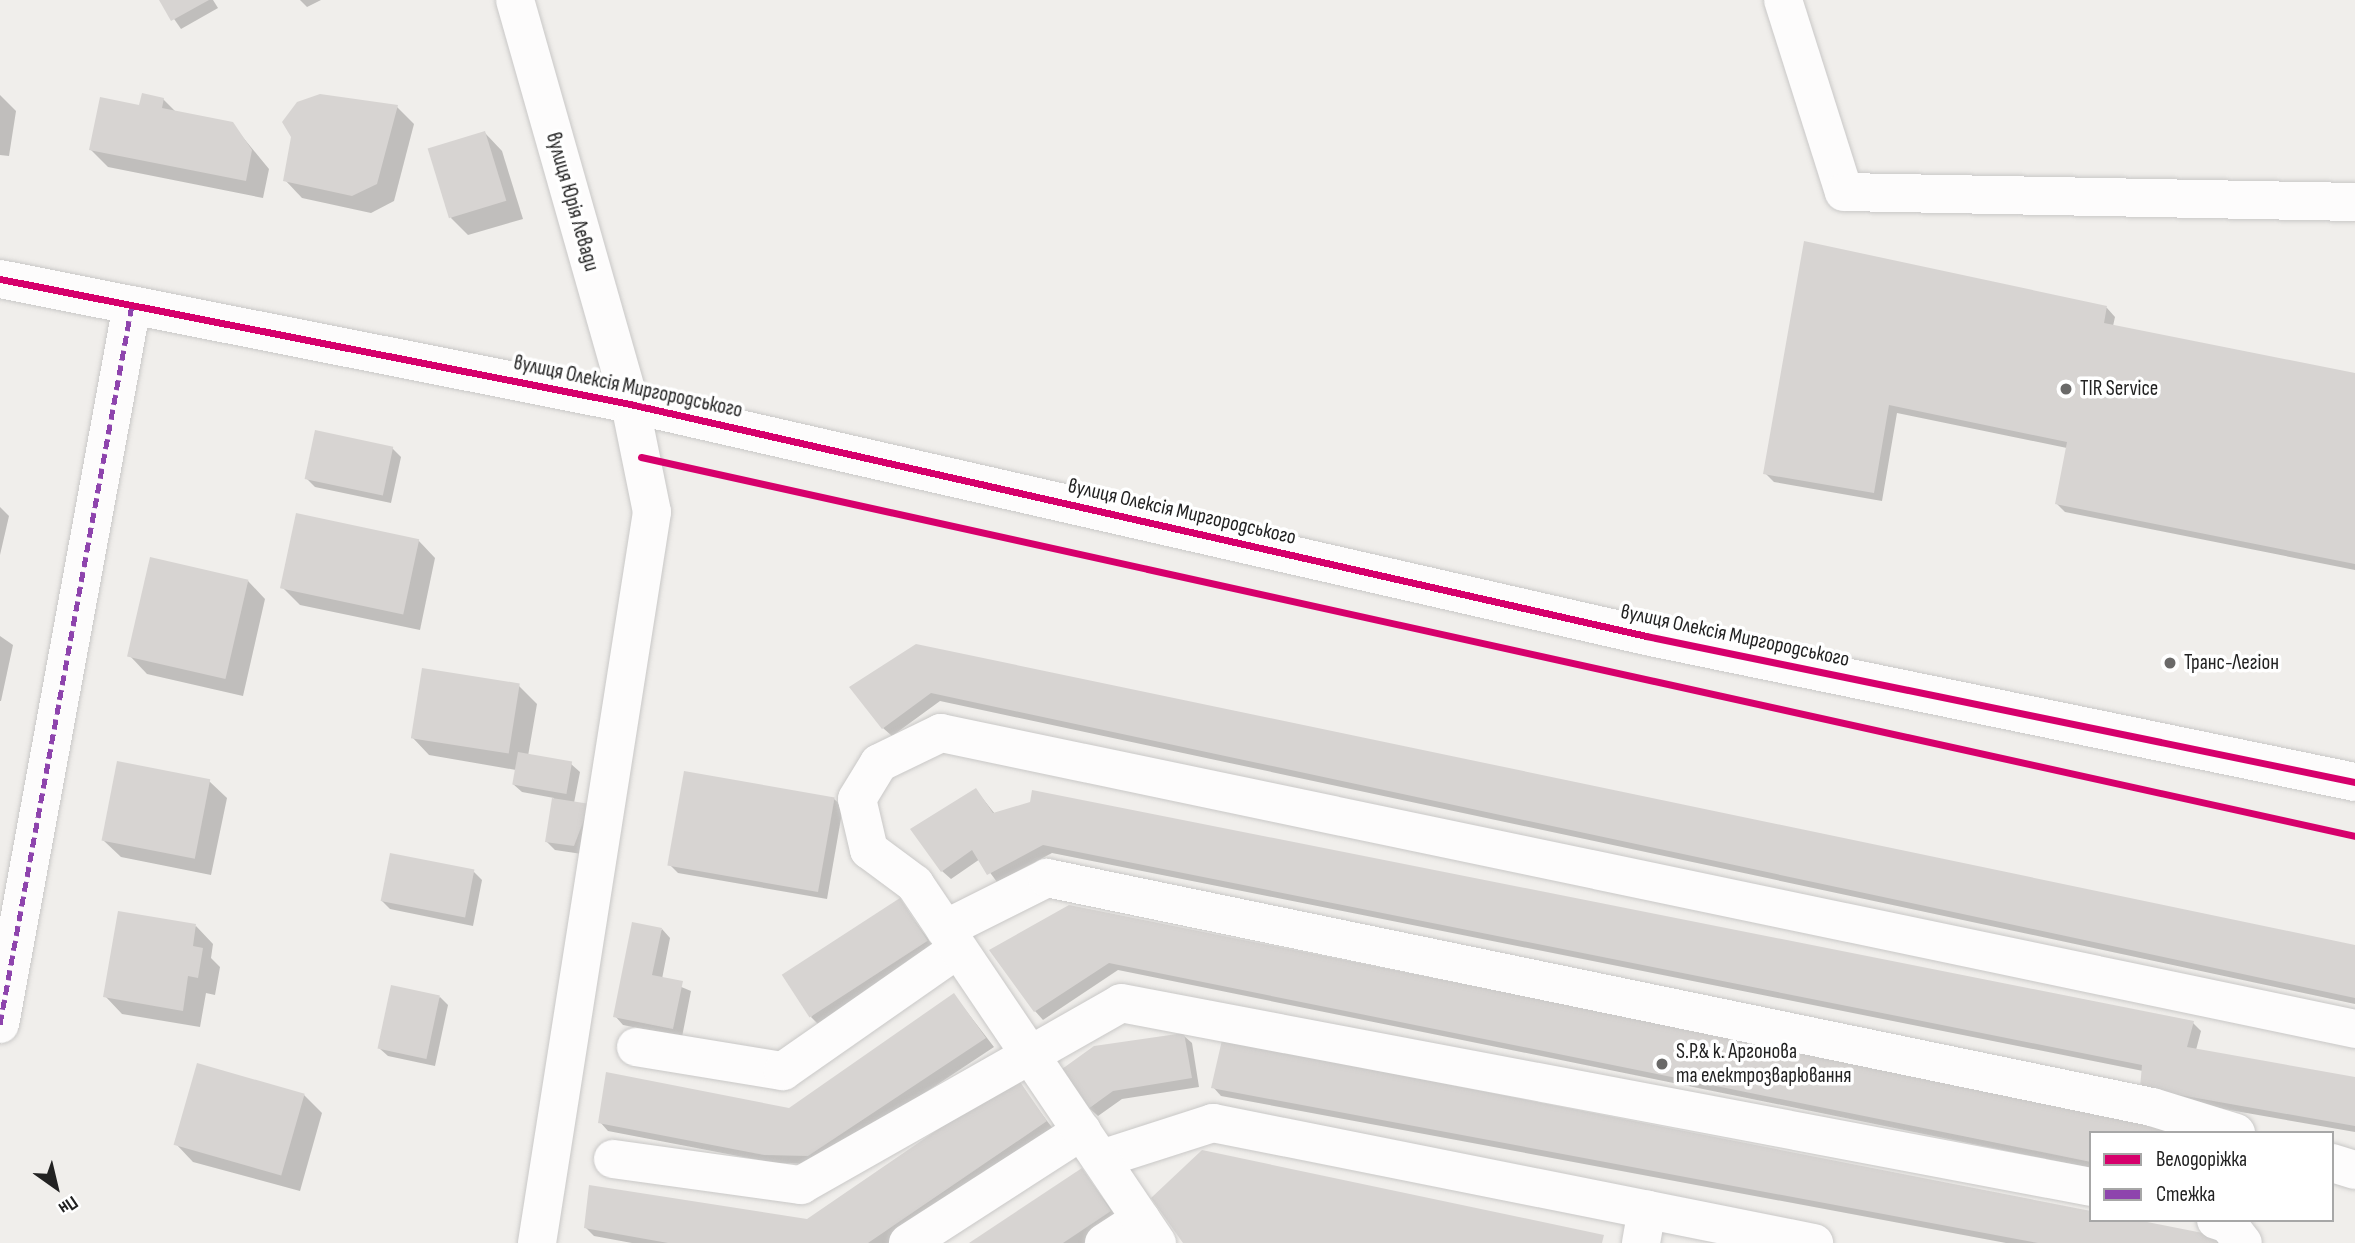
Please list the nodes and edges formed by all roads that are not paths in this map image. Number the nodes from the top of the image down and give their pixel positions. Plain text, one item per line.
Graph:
1 (515, 0) edge
2 (1783, 0) edge
3 (2355, 202) edge
4 (0, 279) edge
5 (132, 305) junction
6 (630, 404) junction
7 (2355, 782) edge
8 (952, 939) junction
9 (0, 1024) edge
10 (2355, 1029) edge
11 (636, 1047) dead end
12 (1029, 1054) junction
13 (2230, 1131) edge
14 (1091, 1145) junction
15 (613, 1159) dead end
16 (2334, 1164) edge
17 (2355, 1170) edge
18 (2089, 1187) edge
19 (2222, 1222) edge
20 (1644, 1226) edge
21 (1149, 1231) edge
22 (537, 1243) edge
23 (908, 1243) edge
24 (1104, 1243) edge
25 (1814, 1243) edge
26 (2244, 1243) edge

1 - 6 street, вулиця Юрія Левади
2 - 3 street
4 - 5 street, вулиця Олексія Миргородського
5 - 6 street, вулиця Олексія Миргородського
5 - 9 street
6 - 7 street, вулиця Олексія Миргородського
6 - 22 street, вулиця Юрія Левади
8 - 10 street
8 - 11 street
8 - 12 street
8 - 13 street
12 - 14 street
12 - 15 street
12 - 18 street
14 - 20 street
14 - 21 street
14 - 23 street
16 - 17 street
19 - 26 street
20 - 25 street
21 - 24 street

